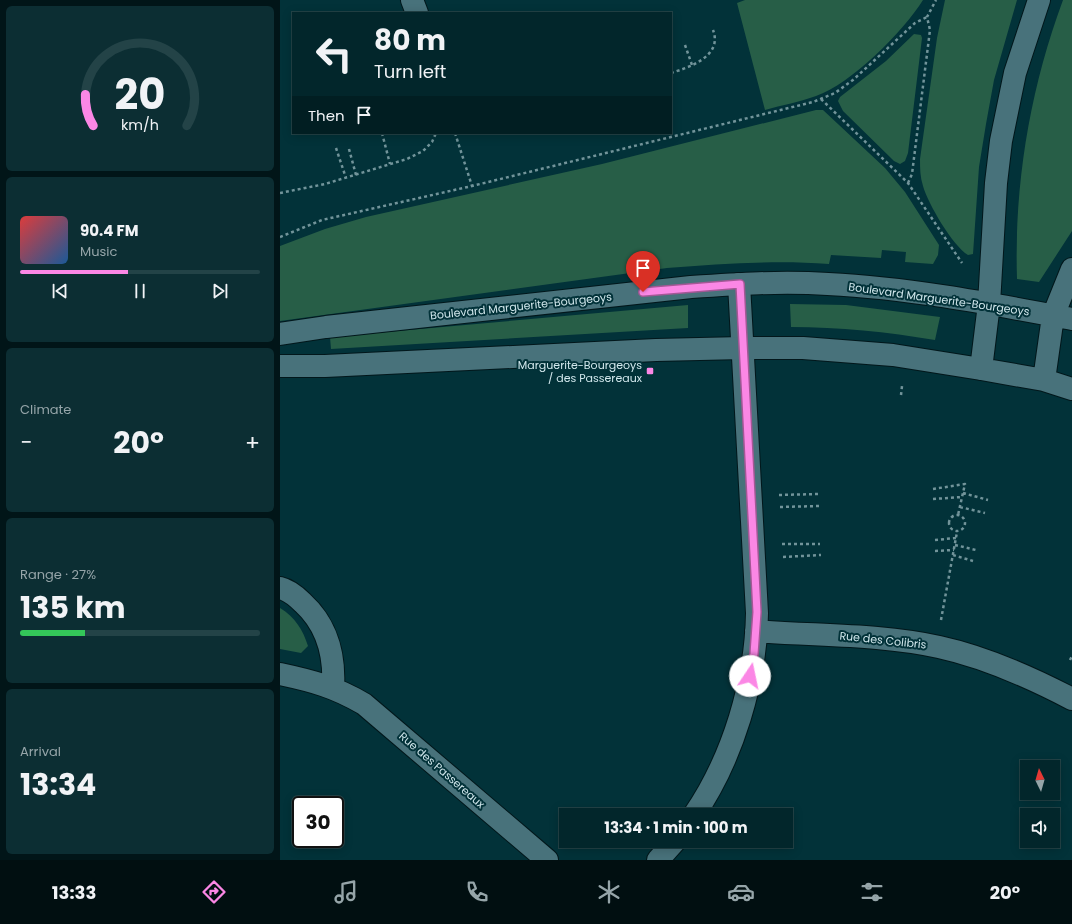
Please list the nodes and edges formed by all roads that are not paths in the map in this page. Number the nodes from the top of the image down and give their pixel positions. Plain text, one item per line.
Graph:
1 (412, 0) edge
2 (1038, 0) edge
3 (417, 12) edge
4 (1072, 269) edge
5 (740, 284) junction
6 (989, 304) junction
7 (1062, 318) edge
8 (280, 334) edge
9 (743, 348) junction
10 (280, 366) edge
11 (981, 368) junction
12 (1044, 380) junction
13 (1072, 389) edge
14 (280, 588) edge
15 (756, 631) junction
16 (280, 674) edge
17 (333, 688) junction
18 (1072, 698) edge
19 (698, 808) edge
20 (669, 848) edge
21 (547, 860) edge
22 (658, 860) edge

1 - 3 street
2 - 6 street
4 - 7 street
5 - 6 street, Boulevard Marguerite-Bourgeoys
5 - 8 street, Boulevard Marguerite-Bourgeoys
5 - 9 street
6 - 7 street, Boulevard Marguerite-Bourgeoys
6 - 11 street
7 - 12 street
9 - 10 street
9 - 11 street
9 - 15 street
11 - 12 street
12 - 13 street
14 - 17 street
15 - 18 street, Rue des Colibris
15 - 19 street
16 - 17 street, Rue des Passereaux
17 - 21 street, Rue des Passereaux
20 - 22 street

